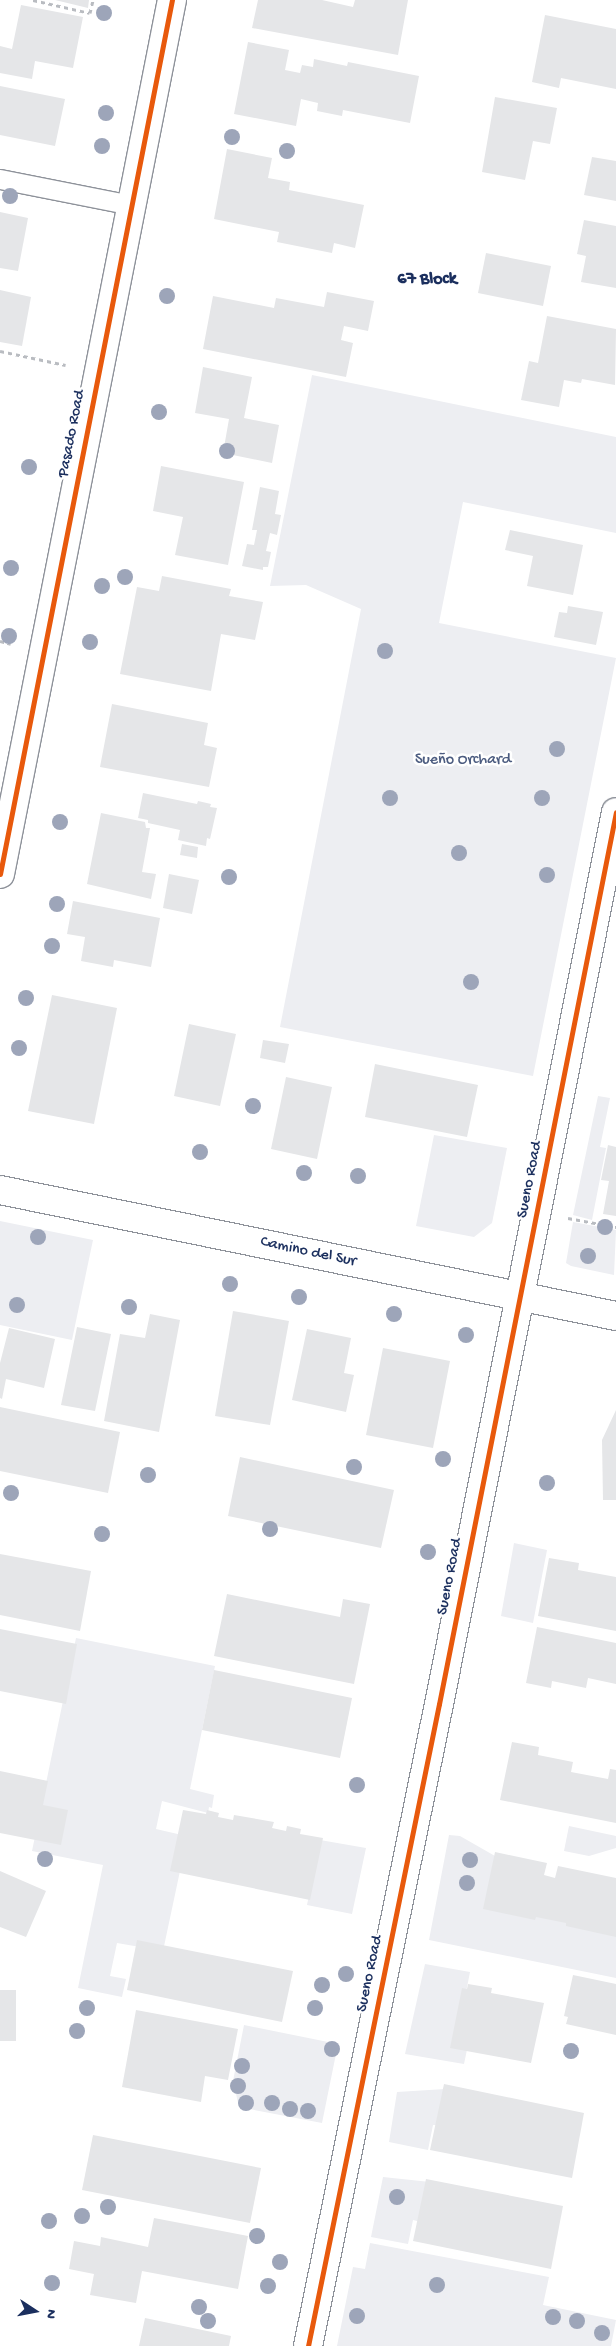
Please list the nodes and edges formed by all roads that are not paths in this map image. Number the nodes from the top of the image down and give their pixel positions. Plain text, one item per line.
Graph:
1 (172, 0) edge
2 (0, 179) edge
3 (131, 205) junction
4 (616, 812) edge
5 (0, 874) edge
6 (0, 1190) edge
7 (520, 1297) junction
8 (616, 1316) edge
9 (308, 2346) edge

1 - 3 street, Pasado Road
2 - 3 lane
3 - 5 street, Pasado Road
4 - 7 street, Sueno Road
6 - 7 street, Camino del Sur
7 - 8 street, Camino del Sur
7 - 9 street, Sueno Road

